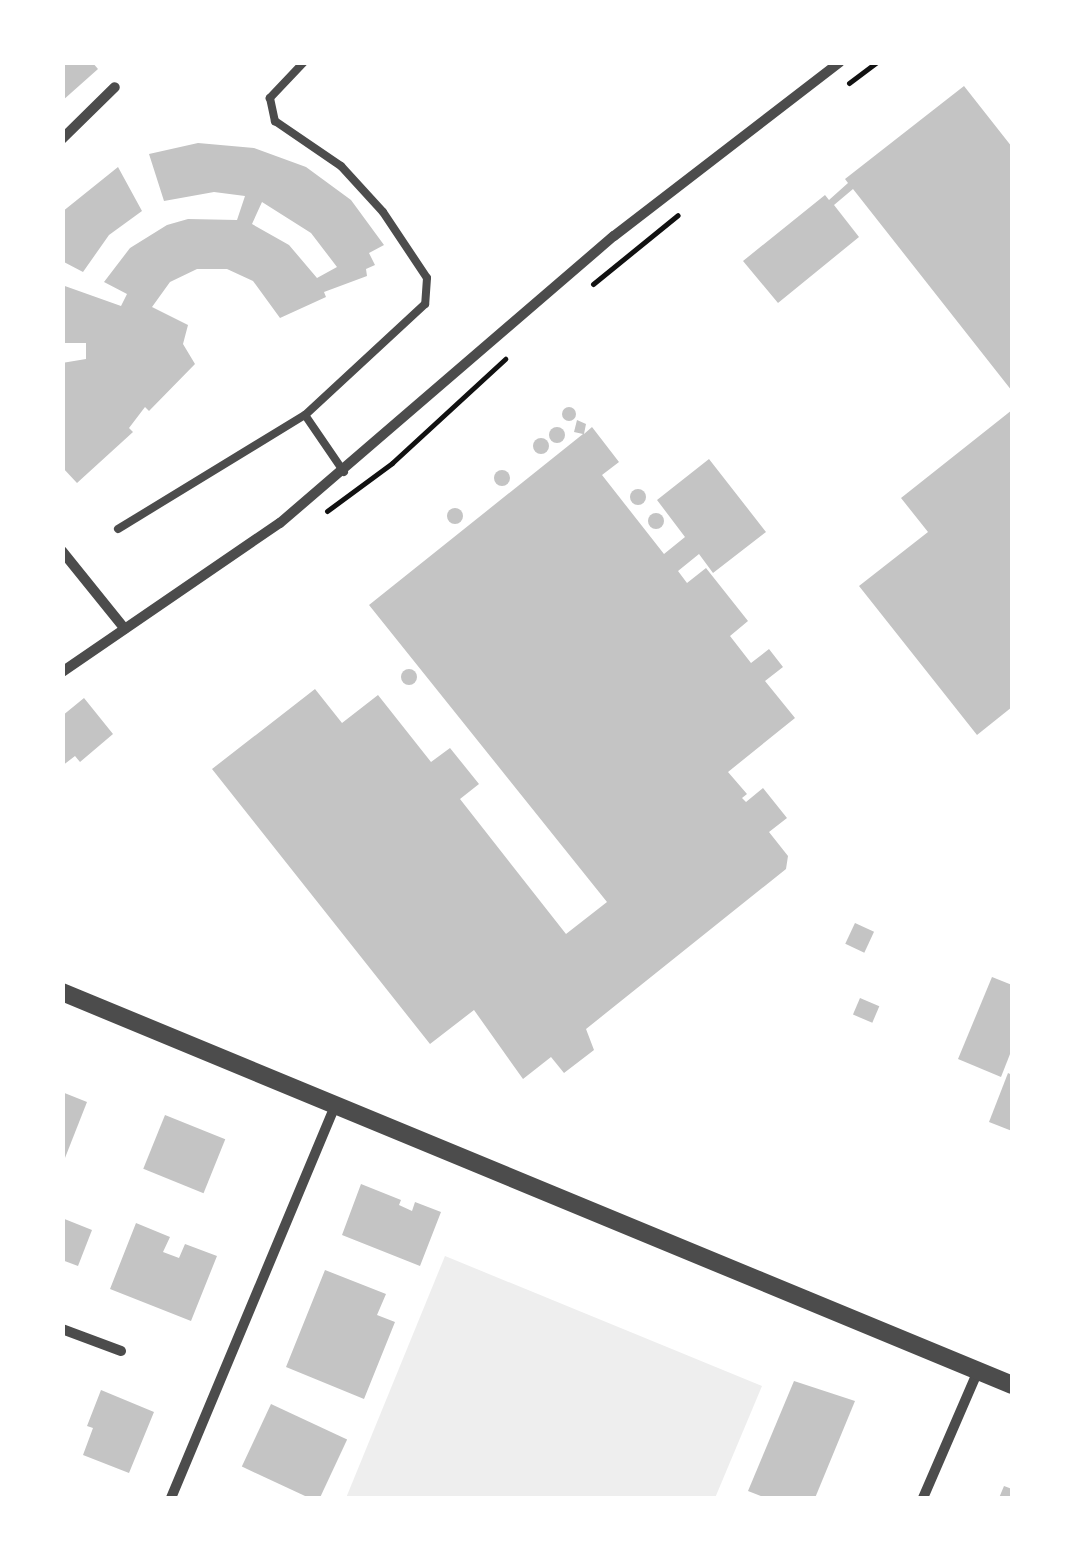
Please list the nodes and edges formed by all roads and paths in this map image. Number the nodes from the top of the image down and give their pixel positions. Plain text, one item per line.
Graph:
1 (304, 62) edge
2 (840, 62) edge
3 (115, 87) dead end
4 (62, 139) edge
5 (305, 415) junction
6 (344, 472) junction
7 (118, 529) dead end
8 (62, 551) edge
9 (126, 628) junction
10 (62, 672) edge
11 (62, 992) edge
12 (335, 1106) junction
13 (62, 1329) edge
14 (121, 1351) dead end
15 (978, 1371) junction
16 (1012, 1385) edge
17 (171, 1498) edge
18 (923, 1498) edge

1 - 5 lane
2 - 6 street
3 - 4 street
5 - 6 lane
5 - 7 lane
6 - 9 street
8 - 9 street
9 - 10 street
11 - 12 street
12 - 15 street
12 - 17 street
13 - 14 street
15 - 16 street
15 - 18 street

